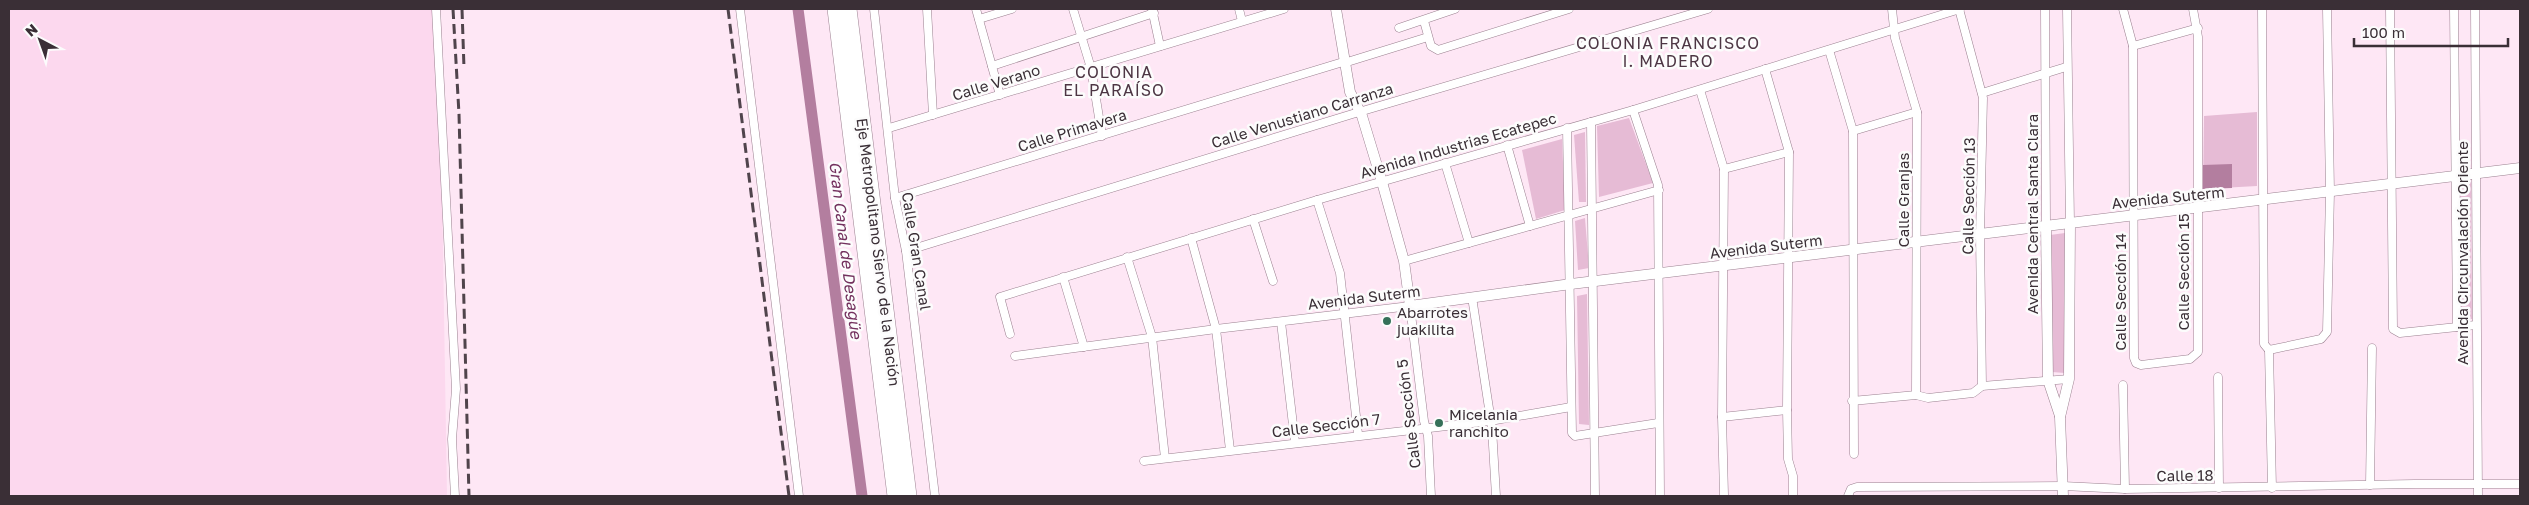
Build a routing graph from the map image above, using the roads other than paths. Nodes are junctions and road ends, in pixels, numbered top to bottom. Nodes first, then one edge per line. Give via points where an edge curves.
1 (436, 9) edge
2 (740, 9) edge
3 (835, 9) edge
4 (848, 9) edge
5 (874, 9) edge
6 (927, 9) edge
7 (976, 9) edge
8 (1012, 9) edge
9 (1073, 9) edge
10 (1238, 9) edge
11 (1284, 9) edge
12 (1336, 9) edge
13 (1455, 9) edge
14 (1569, 9) edge
15 (1708, 9) edge
16 (1892, 9) edge
17 (1959, 9) edge
18 (2045, 9) edge
19 (2066, 9) edge
20 (2123, 9) edge
21 (2192, 9) edge
22 (2262, 9) edge
23 (2327, 9) edge
24 (2390, 9) edge
25 (2454, 9) edge
26 (2475, 9) edge
27 (1153, 11) edge
28 (979, 19) junction
29 (1242, 21) junction
30 (1424, 21) junction
31 (1399, 28) dead end
32 (2198, 28) junction
33 (1894, 29) junction
34 (1428, 36) junction
35 (1082, 37) junction
36 (1160, 46) junction
37 (2133, 46) junction
38 (1829, 50) junction
39 (1343, 62) junction
40 (992, 66) junction
41 (2066, 67) junction
42 (1091, 68) junction
43 (1765, 69) junction
44 (2046, 73) junction
45 (1700, 90) junction
46 (1982, 93) junction
47 (1000, 95) junction
48 (1633, 110) junction
49 (1359, 112) junction
50 (1917, 112) junction
51 (933, 115) junction
52 (1591, 122) junction
53 (889, 128) junction
54 (1567, 128) junction
55 (1853, 131) junction
56 (1102, 136) junction
57 (1507, 145) junction
58 (1789, 152) junction
59 (1444, 163) junction
60 (2520, 168) edge
61 (1724, 169) junction
62 (2475, 174) junction
63 (2457, 176) junction
64 (1382, 182) junction
65 (2391, 185) junction
66 (1659, 190) junction
67 (2330, 192) junction
68 (895, 198) junction
69 (1317, 200) junction
70 (2263, 201) junction
71 (2197, 208) junction
72 (1591, 210) junction
73 (2134, 215) junction
74 (1570, 216) junction
75 (1253, 219) junction
76 (2070, 223) junction
77 (1530, 226) junction
78 (2046, 226) junction
79 (1980, 234) junction
80 (1191, 238) junction
81 (1469, 243) junction
82 (1918, 243) junction
83 (906, 251) junction
84 (1853, 251) junction
85 (1127, 257) junction
86 (1788, 258) junction
87 (1404, 261) junction
88 (1723, 266) junction
89 (1658, 274) junction
90 (1063, 276) junction
91 (1274, 281) dead end
92 (1594, 282) junction
93 (1571, 284) junction
94 (1472, 297) junction
95 (1410, 306) junction
96 (1346, 314) junction
97 (1281, 322) junction
98 (2476, 325) junction
99 (2457, 327) junction
100 (1216, 329) junction
101 (1010, 334) dead end
102 (1152, 337) junction
103 (1084, 347) junction
104 (2372, 348) dead end
105 (2269, 350) junction
106 (1015, 356) dead end
107 (2168, 361) joint
108 (2218, 378) dead end
109 (2069, 379) junction
110 (2048, 380) junction
111 (2124, 385) dead end
112 (1982, 386) junction
113 (1916, 395) junction
114 (1852, 402) junction
115 (1571, 407) junction
116 (1788, 410) junction
117 (1722, 417) junction
118 (2060, 417) junction
119 (1490, 421) junction
120 (1658, 423) junction
121 (1426, 428) junction
122 (1358, 434) junction
123 (1594, 434) junction
124 (1295, 442) junction
125 (1230, 450) junction
126 (1854, 454) dead end
127 (1165, 458) junction
128 (1144, 461) dead end
129 (2478, 484) junction
130 (2520, 484) edge
131 (2370, 485) junction
132 (2219, 488) junction
133 (2272, 488) junction
134 (2125, 489) junction
135 (2062, 491) edge
136 (1850, 493) edge
137 (1724, 495) dead end
138 (455, 496) edge
139 (799, 496) edge
140 (895, 496) edge
141 (909, 496) edge
142 (935, 496) edge
143 (1431, 496) edge
144 (1496, 496) edge
145 (1595, 496) edge
146 (1660, 496) edge
147 (1793, 496) edge
148 (2478, 496) edge

1 - 138 street via 456,389 452,439
2 - 139 street
3 - 140 highway, Eje Metropolitano Siervo de la Nación
4 - 141 highway, Eje Metropolitano Siervo de la Nación
5 - 53 street, Calle Gran Canal
6 - 51 street
7 - 28 street
8 - 28 street
9 - 35 street
10 - 29 street
11 - 29 street, Calle Verano
12 - 39 street, Calle Sección 5
13 - 30 street via 1432,15
14 - 34 street via 1438,50 1433,48
15 - 49 street, Calle Venustiano Carranza
16 - 33 street, Calle Granjas
17 - 33 street, Avenida Industrias Ecatepec
17 - 46 street, Calle Sección 13
18 - 44 street, Avenida Central Santa Clara
19 - 41 street, Avenida Central Santa Clara
20 - 37 street, Calle Sección 14
21 - 32 street, Calle Sección 15
22 - 70 street
23 - 67 street
24 - 65 street
25 - 63 street, Avenida Circunvalación Oriente
26 - 62 street, Avenida Circunvalación Oriente
27 - 35 street
27 - 36 street
28 - 40 street
29 - 36 street, Calle Verano
30 - 31 street
30 - 34 street
32 - 37 street
32 - 71 street, Calle Sección 15
33 - 38 street, Avenida Industrias Ecatepec
33 - 50 street, Calle Granjas
34 - 39 street, Calle Primavera
35 - 40 street
35 - 42 street
36 - 42 street, Calle Verano
37 - 73 street, Calle Sección 14
38 - 43 street, Avenida Industrias Ecatepec
38 - 55 street
39 - 49 street, Calle Sección 5
39 - 56 street, Calle Primavera
40 - 47 street
41 - 44 street
41 - 76 street, Avenida Central Santa Clara
42 - 47 street, Calle Verano
42 - 56 street
43 - 45 street, Avenida Industrias Ecatepec
43 - 58 street
44 - 46 street
44 - 78 street, Avenida Central Santa Clara
45 - 48 street, Avenida Industrias Ecatepec
45 - 61 street
46 - 79 street, Calle Sección 13
47 - 51 street, Calle Verano
48 - 52 street, Avenida Industrias Ecatepec
48 - 66 street
49 - 64 street, Calle Sección 5
49 - 83 street, Calle Venustiano Carranza
50 - 55 street
50 - 82 street, Calle Granjas
51 - 53 street, Calle Verano
52 - 54 street, Avenida Industrias Ecatepec
52 - 72 street
53 - 68 street, Calle Gran Canal
54 - 57 street, Avenida Industrias Ecatepec
54 - 74 street
55 - 84 street
56 - 68 street, Calle Primavera
57 - 59 street, Avenida Industrias Ecatepec
57 - 77 street
58 - 61 street
58 - 86 street
59 - 64 street, Avenida Industrias Ecatepec
59 - 81 street
60 - 62 street, Avenida Suterm
61 - 88 street
62 - 63 street, Avenida Suterm
62 - 98 street, Avenida Circunvalación Oriente
63 - 65 street, Avenida Suterm
63 - 99 street, Avenida Circunvalación Oriente
64 - 69 street, Avenida Industrias Ecatepec
64 - 87 street, Calle Sección 5
65 - 67 street, Avenida Suterm
65 - 99 street via 2394,331
66 - 72 street
66 - 89 street
67 - 70 street, Avenida Suterm
67 - 105 street via 2327,332 2324,337
68 - 83 street, Calle Gran Canal
69 - 75 street, Avenida Industrias Ecatepec
69 - 96 street via 1340,273
70 - 71 street, Avenida Suterm
70 - 105 street via 2264,344
71 - 73 street, Avenida Suterm
71 - 107 street, Calle Sección 15 via 2198,352 2190,359
72 - 74 street
72 - 92 street
73 - 76 street, Avenida Suterm
73 - 107 street, Calle Sección 14 via 2135,362 2141,365
74 - 77 street
74 - 93 street
75 - 80 street, Avenida Industrias Ecatepec
75 - 91 street
76 - 78 street, Avenida Suterm
76 - 109 street, Avenida Central Santa Clara
77 - 81 street
78 - 79 street, Avenida Suterm
78 - 110 street, Avenida Central Santa Clara
79 - 82 street, Avenida Suterm
79 - 112 street, Calle Sección 13
80 - 85 street, Avenida Industrias Ecatepec
80 - 100 street
81 - 87 street
82 - 84 street, Avenida Suterm
82 - 113 street, Calle Granjas
83 - 142 street, Calle Gran Canal
84 - 86 street, Avenida Suterm
84 - 114 street
85 - 90 street, Avenida Industrias Ecatepec
85 - 102 street
86 - 88 street, Avenida Suterm
86 - 116 street
87 - 95 street, Calle Sección 5
88 - 89 street, Avenida Suterm
88 - 117 street
89 - 92 street, Avenida Suterm
89 - 120 street
90 - 101 street, Avenida Industrias Ecatepec via 1000,297
90 - 103 street
92 - 93 street, Avenida Suterm
92 - 123 street
93 - 94 street, Avenida Suterm
93 - 115 street
94 - 95 street, Avenida Suterm
94 - 119 street
95 - 96 street, Avenida Suterm
95 - 121 street, Calle Sección 5
96 - 97 street, Avenida Suterm
96 - 122 street
97 - 100 street, Avenida Suterm
97 - 124 street
98 - 99 street
98 - 129 street, Avenida Circunvalación Oriente
100 - 102 street, Avenida Suterm
100 - 125 street
102 - 103 street, Avenida Suterm
102 - 127 street
103 - 106 street, Avenida Suterm
104 - 131 street
105 - 133 street
108 - 132 street
109 - 110 street
109 - 118 street, Avenida Central Santa Clara
110 - 112 street
110 - 118 street, Avenida Central Santa Clara
111 - 134 street
112 - 113 street via 1973,393 1928,398
113 - 114 street
114 - 126 street
115 - 119 street, Calle Sección 7
115 - 123 street via 1573,434
116 - 117 street
116 - 147 street via 1788,459 1793,476
117 - 137 street
118 - 135 street, Avenida Central Santa Clara
119 - 121 street, Calle Sección 7
119 - 144 street
120 - 123 street
120 - 146 street
121 - 122 street, Calle Sección 7
121 - 143 street, Calle Sección 5
122 - 124 street, Calle Sección 7
123 - 145 street
124 - 125 street, Calle Sección 7
125 - 127 street, Calle Sección 7
127 - 128 street, Calle Sección 7
129 - 130 street, Calle 18
129 - 131 street, Calle 18
129 - 148 street, Avenida Circunvalación Oriente
131 - 133 street, Calle 18
132 - 133 street, Calle 18
132 - 134 street, Calle 18
134 - 135 street, Calle 18
135 - 136 street, Calle 18 via 1857,486

